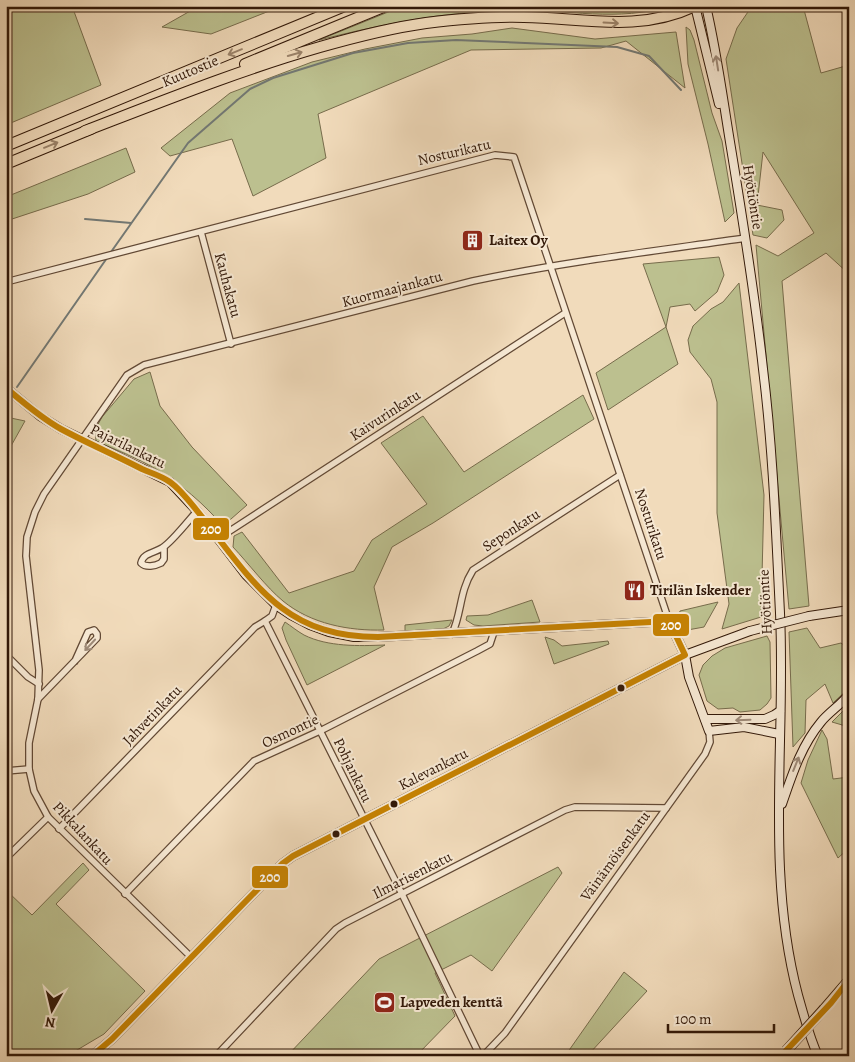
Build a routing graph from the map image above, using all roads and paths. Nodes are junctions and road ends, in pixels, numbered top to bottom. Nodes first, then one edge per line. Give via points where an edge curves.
1 (345, 6) edge
2 (386, 6) edge
3 (695, 6) edge
4 (706, 6) edge
5 (85, 131) junction
6 (6, 146) edge
7 (730, 146) junction
8 (6, 164) edge
9 (201, 232) junction
10 (746, 238) junction
11 (551, 267) junction
12 (6, 282) edge
13 (565, 313) junction
14 (230, 344) junction
15 (6, 388) edge
16 (83, 439) junction
17 (620, 475) junction
18 (197, 511) junction
19 (219, 538) junction
20 (164, 548) dead end
21 (276, 605) junction
22 (849, 610) edge
23 (265, 620) junction
24 (669, 621) junction
25 (494, 632) junction
26 (452, 634) junction
27 (6, 655) edge
28 (685, 656) junction
29 (76, 661) junction
30 (39, 684) junction
31 (849, 694) edge
32 (38, 699) junction
33 (780, 710) junction
34 (705, 719) junction
35 (320, 731) junction
36 (709, 731) junction
37 (780, 734) junction
38 (29, 769) junction
39 (6, 771) edge
40 (666, 808) junction
41 (780, 810) junction
42 (48, 817) junction
43 (365, 819) junction
44 (59, 829) junction
45 (6, 858) edge
46 (125, 894) junction
47 (402, 894) junction
48 (191, 957) junction
49 (849, 980) edge
50 (783, 1054) edge
51 (92, 1056) edge
52 (216, 1056) edge
53 (482, 1056) edge
54 (818, 1056) edge

1 -> 6 highway, Kuutostie
2 - 5 highway, Kuutostie
5 -> 3 highway via 233,74 382,31 478,18 637,23
3 - 7 main road, Hyötiöntie
7 -> 4 main road, Hyötiöntie
8 -> 5 highway, Kuutostie
7 - 10 main road, Hyötiöntie
9 - 11 street, Nosturikatu via 495,155 514,157
9 - 12 street, Nosturikatu
9 - 14 street, Kauhakatu
10 - 11 street, Kuormaajankatu
10 - 33 main road, Hyötiöntie via 764,371 773,479 781,638
11 - 13 street, Nosturikatu
11 - 14 street, Kuormaajankatu via 473,281
13 - 17 street, Nosturikatu
13 - 19 street, Kaivurinkatu
14 - 16 street, Kuormaajankatu via 136,369 127,375
15 - 16 main road, Pajarilankatu via 40,416
16 - 18 main road, Pajarilankatu via 170,482
16 - 30 street, Pikkalankatu via 44,494 27,537 26,556
17 - 24 street, Nosturikatu
17 - 26 street, Seponkatu via 473,570 463,589
18 - 19 main road, Pajarilankatu
18 - 20 street
19 - 21 main road, Pajarilankatu via 246,575
21 - 23 street via 272,616
21 - 26 main road, Pajarilankatu via 310,625 354,637
22 - 28 main road, Kalevankatu, bridge via 750,631
23 - 35 street, Pohjankatu
23 - 44 street, Jahvetinkatu
24 - 25 main road, Pajarilankatu
24 - 28 main road, Nosturikatu
25 - 26 main road, Pajarilankatu
25 - 35 street, Osmontie via 490,644
27 - 30 street
28 - 34 main road, Väinämöisenkatu via 689,677
28 - 43 main road, Kalevankatu
29 -> 29 street via 88,632 94,630 97,638
29 - 32 street
30 - 32 street, Pikkalankatu
41 -> 31 main road via 804,745
32 - 38 street, Pikkalankatu
33 -> 34 main road via 765,719
33 - 37 main road, Hyötiöntie
34 - 36 main road, Väinämöisenkatu
35 - 43 street, Pohjankatu
35 - 46 street, Osmontie via 254,761
36 - 37 main road via 744,727
36 - 40 street, Väinämöisenkatu via 710,742 705,754
37 - 41 main road, Hyötiöntie
38 - 39 street
38 - 42 street, Pikkalankatu via 34,791
40 - 47 street, Ilmarisenkatu via 575,807 565,810
40 - 53 street, Väinämöisenkatu via 505,1033
41 - 54 main road, Hyötiöntie via 781,887 786,936 792,973
42 - 44 street, Pikkalankatu
42 - 45 street
43 - 47 street, Pohjankatu
43 - 48 main road, Kalevankatu via 282,864
44 - 46 street, Pikkalankatu
46 - 48 street, Pikkalankatu
47 - 52 street, Ilmarisenkatu via 336,929
47 - 53 street, Pohjankatu
48 - 51 main road, Kalevankatu
49 - 50 main road, bridge

